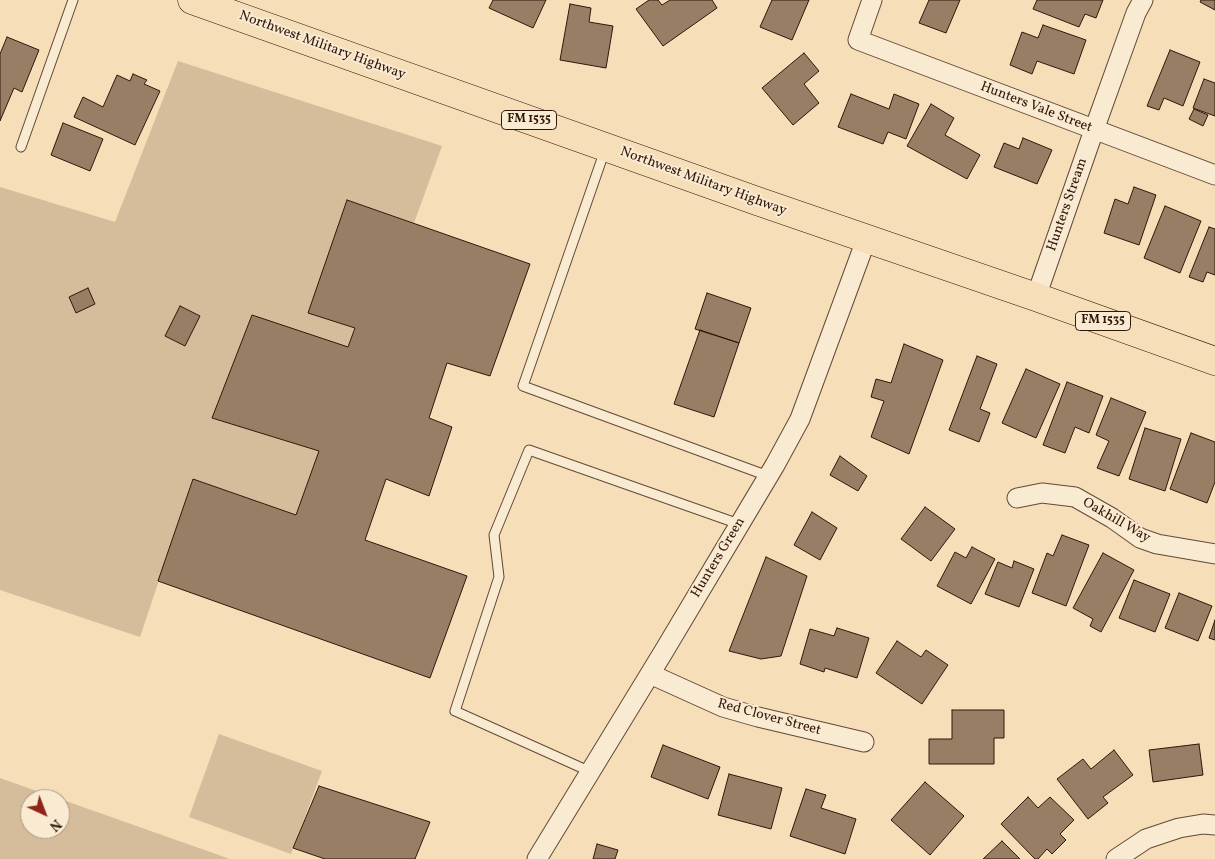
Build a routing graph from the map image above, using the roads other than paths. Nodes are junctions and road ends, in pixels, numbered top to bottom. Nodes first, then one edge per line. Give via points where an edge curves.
1 (73, 0) edge
2 (192, 0) edge
3 (872, 0) edge
4 (1143, 0) edge
5 (1094, 130) junction
6 (21, 147) dead end
7 (606, 147) junction
8 (1215, 175) edge
9 (866, 240) junction
10 (1036, 297) junction
11 (1215, 361) edge
12 (768, 476) junction
13 (1017, 498) dead end
14 (739, 524) junction
15 (1215, 554) edge
16 (650, 674) junction
17 (864, 742) dead end
18 (591, 772) junction
19 (1215, 825) edge
20 (537, 859) edge
21 (1116, 859) edge

1 - 6 lane
2 - 7 main road, Northwest Military Highway / FM 1535
3 - 5 street, Hunters Vale Street via 858,40
4 - 5 street, Hunters Stream
5 - 8 street, Hunters Vale Street
5 - 10 street, Hunters Stream
7 - 9 main road, Northwest Military Highway / FM 1535
7 - 12 lane via 523,386
9 - 10 main road, Northwest Military Highway / FM 1535
9 - 12 street, Hunters Green via 800,419
10 - 11 main road, Northwest Military Highway / FM 1535
12 - 14 street, Hunters Green
13 - 15 street, Oakhill Way via 1042,493 1074,497 1140,538
14 - 16 street, Hunters Green
14 - 18 lane via 529,450 494,534 499,577 455,711
16 - 17 street, Red Clover Street via 723,707
16 - 18 street, Hunters Green
18 - 20 street, Hunters Green
19 - 21 street via 1179,828 1146,839

